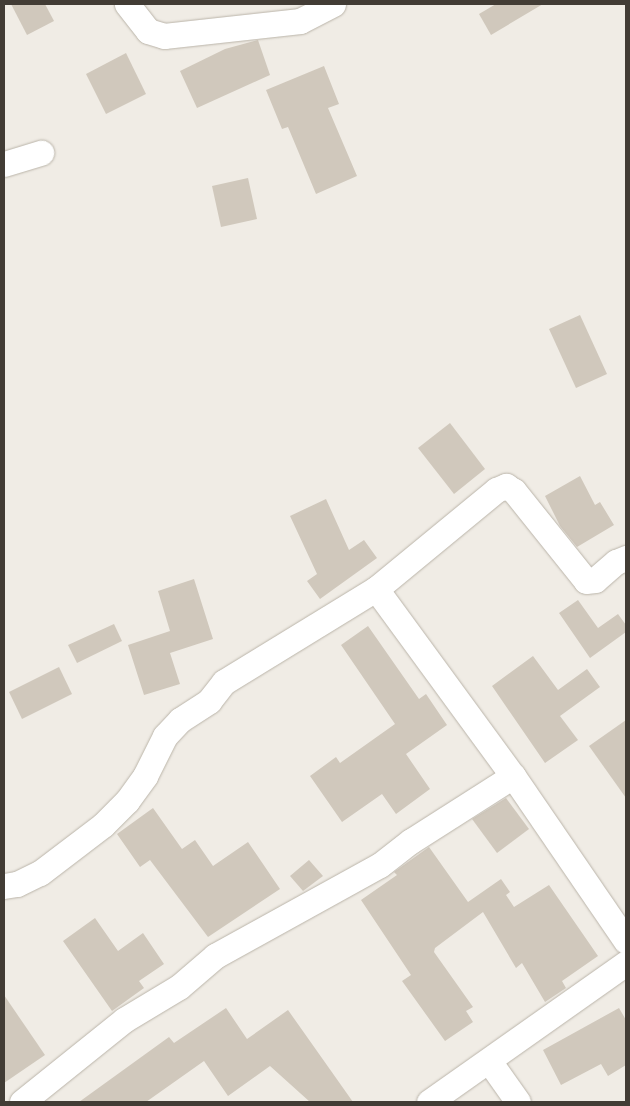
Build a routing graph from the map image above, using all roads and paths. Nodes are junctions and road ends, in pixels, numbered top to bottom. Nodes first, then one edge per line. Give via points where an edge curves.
1 (127, 4) edge
2 (333, 4) edge
3 (41, 153) dead end
4 (4, 164) edge
5 (626, 558) edge
6 (376, 589) junction
7 (513, 776) junction
8 (4, 886) edge
9 (626, 941) edge
10 (626, 963) edge
11 (488, 1061) junction
12 (22, 1102) edge
13 (429, 1102) edge
14 (518, 1102) edge

1 - 2 street via 148,31 164,36 300,20
3 - 4 street
5 - 6 street via 616,562 595,580 586,582 514,491 506,486 496,490
6 - 7 street
6 - 8 street via 224,682 209,701 180,720 165,736 146,776 103,825 40,873 17,884
7 - 9 street
7 - 12 street via 411,841 380,865 215,956 180,987 124,1020
10 - 11 street
11 - 13 street
11 - 14 street

